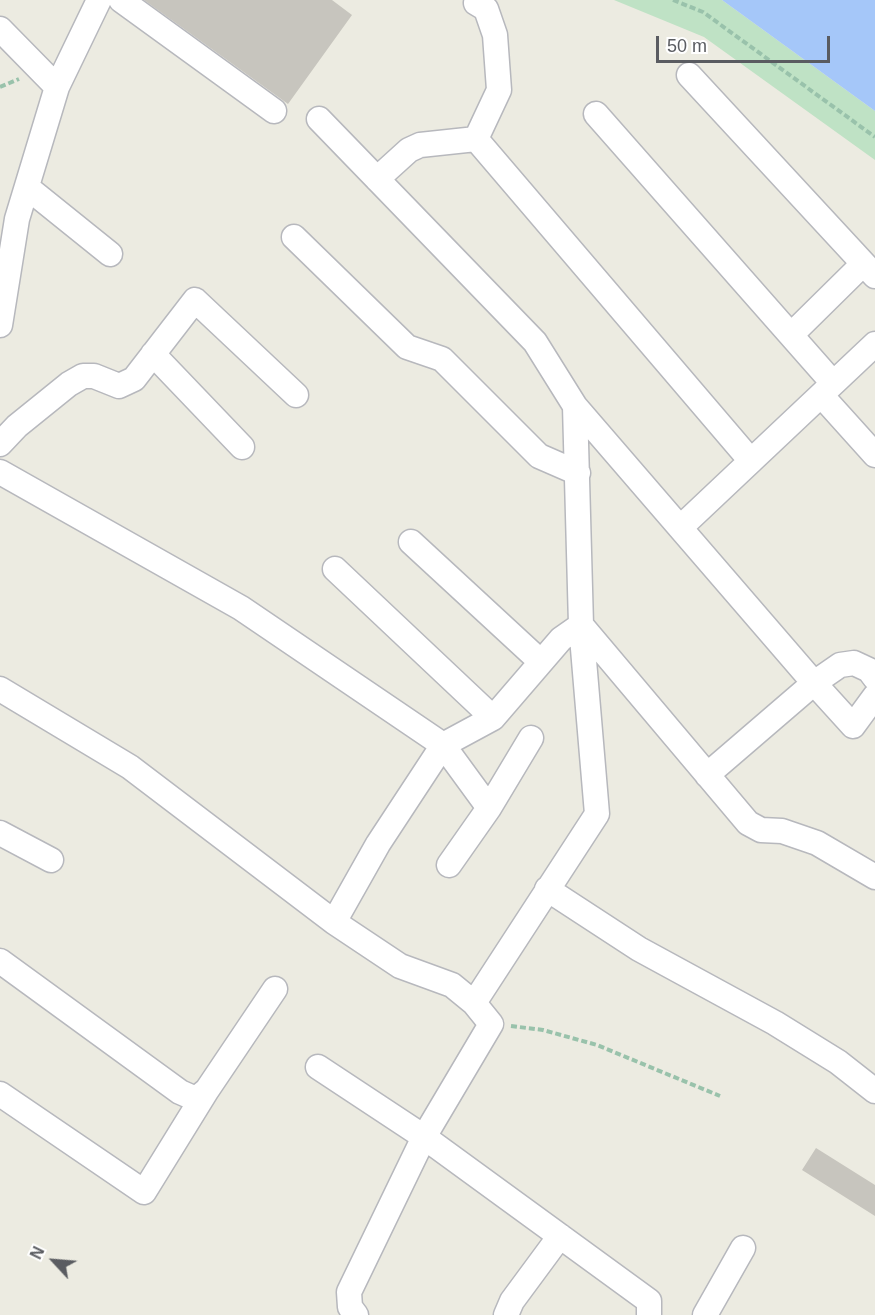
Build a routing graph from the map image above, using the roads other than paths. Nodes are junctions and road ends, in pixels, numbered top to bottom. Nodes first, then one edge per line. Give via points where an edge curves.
1 (99, 0) edge
2 (121, 0) edge
3 (476, 3) dead end
4 (0, 29) edge
5 (689, 75) dead end
6 (57, 87) junction
7 (274, 111) dead end
8 (596, 114) dead end
9 (319, 119) dead end
10 (476, 139) junction
11 (377, 179) junction
12 (28, 188) junction
13 (294, 237) dead end
14 (110, 254) dead end
15 (869, 270) edge
16 (0, 325) edge
17 (791, 335) junction
18 (875, 344) edge
19 (153, 354) junction
20 (827, 389) junction
21 (296, 395) dead end
22 (575, 406) junction
23 (0, 444) edge
24 (242, 447) dead end
25 (875, 455) edge
26 (751, 461) junction
27 (0, 472) edge
28 (578, 473) junction
29 (681, 527) junction
30 (411, 542) dead end
31 (334, 569) dead end
32 (581, 625) junction
33 (541, 662) junction
34 (875, 678) edge
35 (814, 683) junction
36 (0, 689) edge
37 (875, 696) edge
38 (493, 718) junction
39 (531, 738) dead end
40 (443, 745) junction
41 (707, 775) junction
42 (489, 808) junction
43 (0, 833) edge
44 (51, 860) dead end
45 (449, 865) dead end
46 (875, 877) edge
47 (547, 889) junction
48 (334, 922) junction
49 (0, 961) edge
50 (275, 989) dead end
51 (474, 1003) junction
52 (318, 1066) dead end
53 (207, 1090) junction
54 (875, 1091) edge
55 (0, 1094) edge
56 (424, 1137) junction
57 (560, 1236) junction
58 (743, 1248) dead end
59 (649, 1308) edge
60 (356, 1315) edge
61 (506, 1315) edge
62 (668, 1315) edge
63 (705, 1315) edge

1 - 6 street
2 - 7 street
3 - 10 street via 486,9 495,35 498,90
4 - 6 street
5 - 15 street
6 - 12 street
8 - 17 street
9 - 11 street
10 - 11 street via 420,145 408,150
10 - 26 street
11 - 22 street via 535,342
12 - 14 street
12 - 16 street via 17,219
13 - 28 street via 407,347 442,359 539,456
15 - 17 street
17 - 20 street
18 - 20 street
19 - 21 street via 195,300
19 - 23 street via 134,379 119,386 94,376 83,376 69,384
19 - 24 street
20 - 25 street
20 - 26 street
22 - 28 street
22 - 29 street
26 - 29 street
27 - 40 street via 241,608
28 - 32 street
29 - 35 street
30 - 33 street
31 - 38 street
32 - 33 street via 561,639
32 - 41 street
32 - 47 street via 597,814
33 - 38 street
34 - 35 street via 869,670 854,663 840,665
35 - 37 street via 853,726
35 - 41 street
36 - 48 street via 130,766
38 - 40 street
39 - 42 street
40 - 42 street
40 - 48 street via 378,844
41 - 46 street via 748,823 761,830 782,831 817,843
42 - 45 street
43 - 44 street
47 - 51 street
47 - 54 street via 639,949 775,1023 838,1062
48 - 51 street via 400,966 452,985
49 - 53 street via 180,1092 196,1099
50 - 53 street
51 - 56 street via 491,1024
52 - 56 street
53 - 55 street via 144,1192
56 - 57 street
56 - 60 street via 349,1292 350,1307
57 - 59 street
57 - 61 street
58 - 63 street
59 - 62 street

